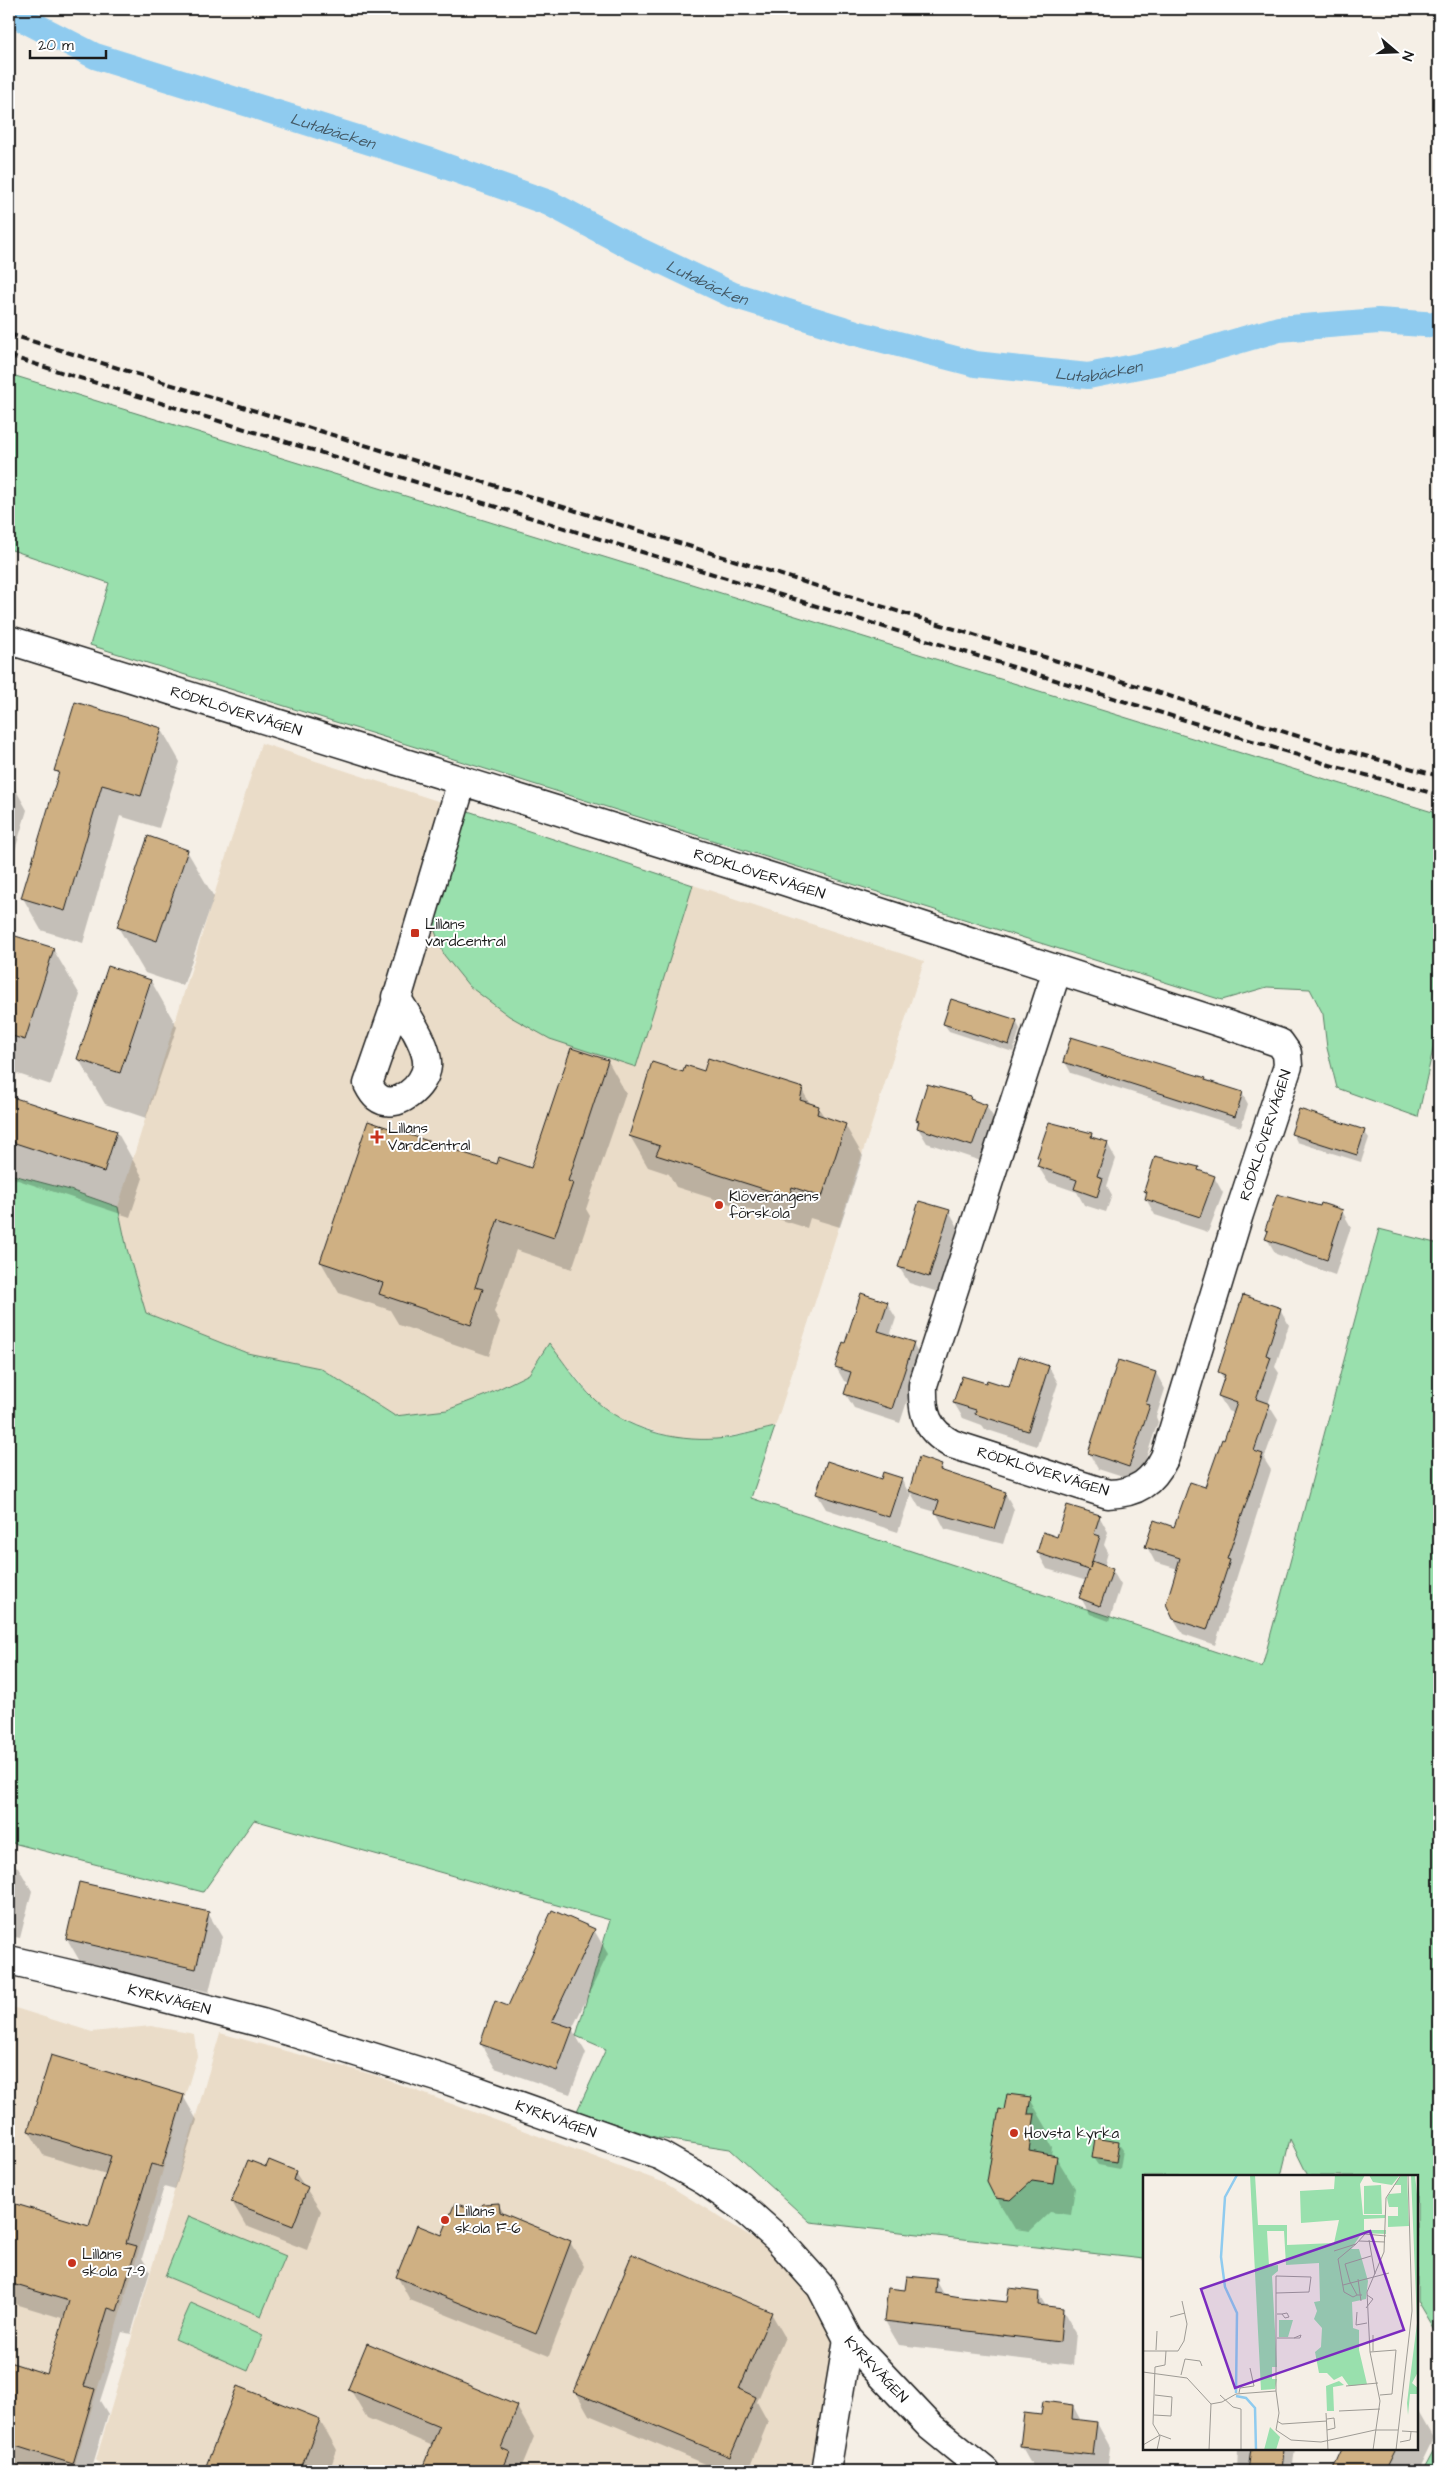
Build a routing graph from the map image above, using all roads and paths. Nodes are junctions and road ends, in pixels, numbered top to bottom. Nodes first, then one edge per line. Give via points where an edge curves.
1 (9, 640) edge
2 (462, 781) junction
3 (1057, 970) junction
4 (396, 997) dead end
5 (9, 1960) edge
6 (848, 2339) junction
7 (826, 2471) edge
8 (985, 2471) edge

1 - 2 street, RÖDKLÖVERVÄGEN
2 - 3 street, RÖDKLÖVERVÄGEN
2 - 4 street
3 - 3 street, RÖDKLÖVERVÄGEN via 1280,1043 1288,1053 1288,1066 1165,1458 1157,1474 1146,1484 1120,1494 1108,1494 952,1444 939,1437 930,1426 922,1406 923,1385
5 - 6 street, KYRKVÄGEN via 280,2029 447,2080 661,2156 742,2207 777,2238 821,2287
6 - 7 street
6 - 8 street, KYRKVÄGEN via 931,2428

